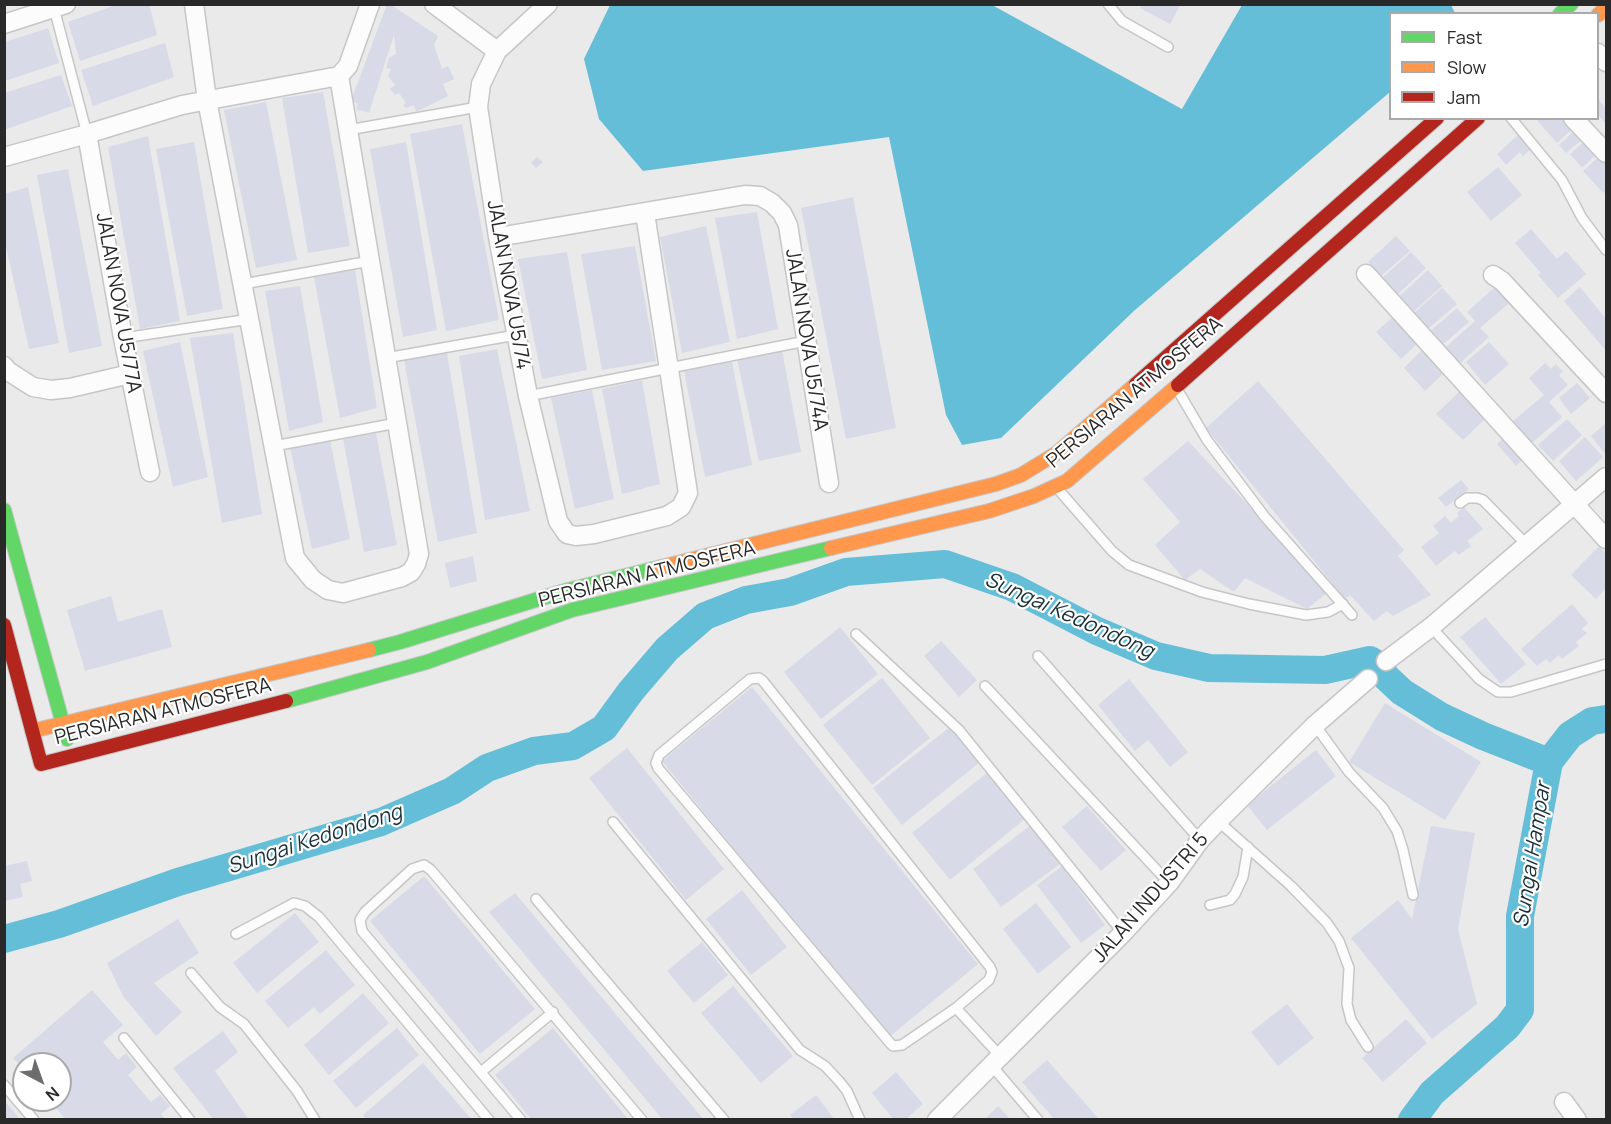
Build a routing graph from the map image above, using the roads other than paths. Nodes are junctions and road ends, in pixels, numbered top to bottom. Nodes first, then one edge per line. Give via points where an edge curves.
1 (194, 4) edge
2 (370, 4) edge
3 (434, 4) edge
4 (548, 4) edge
5 (1108, 4) edge
6 (60, 6) edge
7 (4, 24) edge
8 (1168, 47) dead end
9 (497, 51) junction
10 (339, 76) junction
11 (207, 100) junction
12 (478, 107) junction
13 (1435, 120) edge
14 (1476, 120) edge
15 (1512, 120) edge
16 (1575, 120) edge
17 (348, 130) junction
18 (87, 134) junction
19 (1606, 153) edge
20 (4, 157) edge
21 (645, 213) junction
22 (498, 237) junction
23 (1606, 250) edge
24 (370, 261) junction
25 (1366, 274) dead end
26 (1493, 275) dead end
27 (243, 284) junction
28 (250, 319) junction
29 (516, 334) junction
30 (123, 338) junction
31 (806, 341) junction
32 (386, 358) junction
33 (4, 366) edge
34 (668, 369) junction
35 (130, 374) junction
36 (1176, 387) junction
37 (1606, 393) edge
38 (528, 396) junction
39 (397, 423) junction
40 (274, 446) junction
41 (150, 472) dead end
42 (1606, 477) edge
43 (829, 483) dead end
44 (1055, 487) junction
45 (1460, 503) dead end
46 (1576, 503) junction
47 (4, 510) edge
48 (1606, 539) edge
49 (1527, 545) junction
50 (1343, 604) junction
51 (1352, 615) dead end
52 (4, 625) edge
53 (1431, 627) junction
54 (856, 634) dead end
55 (1038, 657) dead end
56 (1386, 661) dead end
57 (1606, 663) edge
58 (1368, 679) dead end
59 (986, 686) dead end
60 (62, 724) junction
61 (1315, 725) junction
62 (32, 731) junction
63 (71, 756) junction
64 (1218, 821) junction
65 (613, 822) dead end
66 (1200, 840) junction
67 (1248, 848) junction
68 (1169, 883) junction
69 (1413, 895) dead end
70 (536, 899) dead end
71 (1210, 905) dead end
72 (1124, 933) junction
73 (236, 934) dead end
74 (191, 973) dead end
75 (956, 1008) junction
76 (553, 1012) junction
77 (124, 1038) dead end
78 (1368, 1047) dead end
79 (997, 1062) junction
80 (481, 1072) junction
81 (4, 1085) edge
82 (1564, 1102) dead end
83 (34, 1119) edge
84 (190, 1119) edge
85 (315, 1119) edge
86 (489, 1119) edge
87 (521, 1119) edge
88 (642, 1119) edge
89 (724, 1119) edge
90 (860, 1119) edge
91 (937, 1119) edge
92 (1038, 1119) edge
93 (1577, 1119) edge

1 - 11 street
2 - 10 street via 348,66
3 - 9 street
4 - 9 street
5 - 8 lane via 1122,21
6 - 7 street
6 - 18 lane
9 - 12 street, JALAN NOVA U5/74 via 481,84
10 - 11 street
10 - 17 street
11 - 18 street
11 - 27 street
12 - 17 lane
12 - 22 street, JALAN NOVA U5/74
13 - 60 street, PERSIARAN ATMOSFERA via 1057,453 1021,475 568,590 400,642
14 - 36 street, PERSIARAN ATMOSFERA
15 - 23 lane via 1562,180 1582,218
16 - 19 street
17 - 24 street
18 - 20 street
18 - 30 street, JALAN NOVA U5/77A
21 - 22 street
21 - 31 street, JALAN NOVA U5/74A via 745,195 772,202 788,225
21 - 34 street
22 - 29 street, JALAN NOVA U5/74
24 - 27 lane
24 - 32 street
25 - 46 street
26 - 37 street
27 - 28 street
28 - 30 lane
28 - 40 street
29 - 32 lane
29 - 38 street, JALAN NOVA U5/74
30 - 35 street, JALAN NOVA U5/77A
31 - 34 lane
31 - 43 street, JALAN NOVA U5/74A
32 - 39 street
33 - 35 street via 33,387 51,390
34 - 38 lane
34 - 38 street, JALAN NOVA U5/74 via 688,493 686,501 667,516 594,534 567,534 558,521
35 - 41 street, JALAN NOVA U5/77A
36 - 44 street, PERSIARAN ATMOSFERA via 1067,481
36 - 50 lane via 1207,440 1265,517
39 - 40 lane
39 - 40 street via 419,554 416,564 402,577 343,593 328,590 313,580 295,558
42 - 46 street
44 - 50 lane via 1112,552 1129,565 1202,592 1306,615 1328,612
44 - 63 street, PERSIARAN ATMOSFERA via 989,511 572,610 427,662
45 - 49 lane via 1467,498 1484,500
46 - 48 street
46 - 49 street
47 - 60 street
49 - 53 street
50 - 51 lane
52 - 62 street
53 - 56 street
53 - 57 lane via 1479,679 1498,692 1511,692
54 - 72 lane via 959,730
55 - 66 lane
58 - 61 street, JALAN INDUSTRI 5
59 - 68 lane
60 - 62 street, PERSIARAN ATMOSFERA
60 - 63 street
61 - 64 street, JALAN INDUSTRI 5
61 - 69 lane via 1397,831
62 - 63 street, PERSIARAN ATMOSFERA via 41,764
64 - 66 street, JALAN INDUSTRI 5
64 - 67 lane
65 - 90 lane via 800,1050 825,1066 839,1081
66 - 68 street, JALAN INDUSTRI 5
67 - 71 lane via 1243,877 1235,894 1230,900
67 - 78 lane via 1291,886 1339,940 1349,968 1347,1005 1351,1020
68 - 72 street, JALAN INDUSTRI 5
70 - 89 lane
72 - 79 street, JALAN INDUSTRI 5
73 - 86 lane via 294,903 305,906 319,917
74 - 85 lane via 220,1007 244,1024
75 - 75 lane via 902,1045 890,1043 658,768 659,755 750,679 763,681 990,967 989,980
75 - 79 lane
76 - 80 lane
76 - 80 lane via 431,870 424,865 412,869 365,912 360,927
76 - 88 lane
77 - 84 lane
79 - 91 street, JALAN INDUSTRI 5
79 - 92 lane
80 - 87 lane
81 - 83 lane
82 - 93 street

